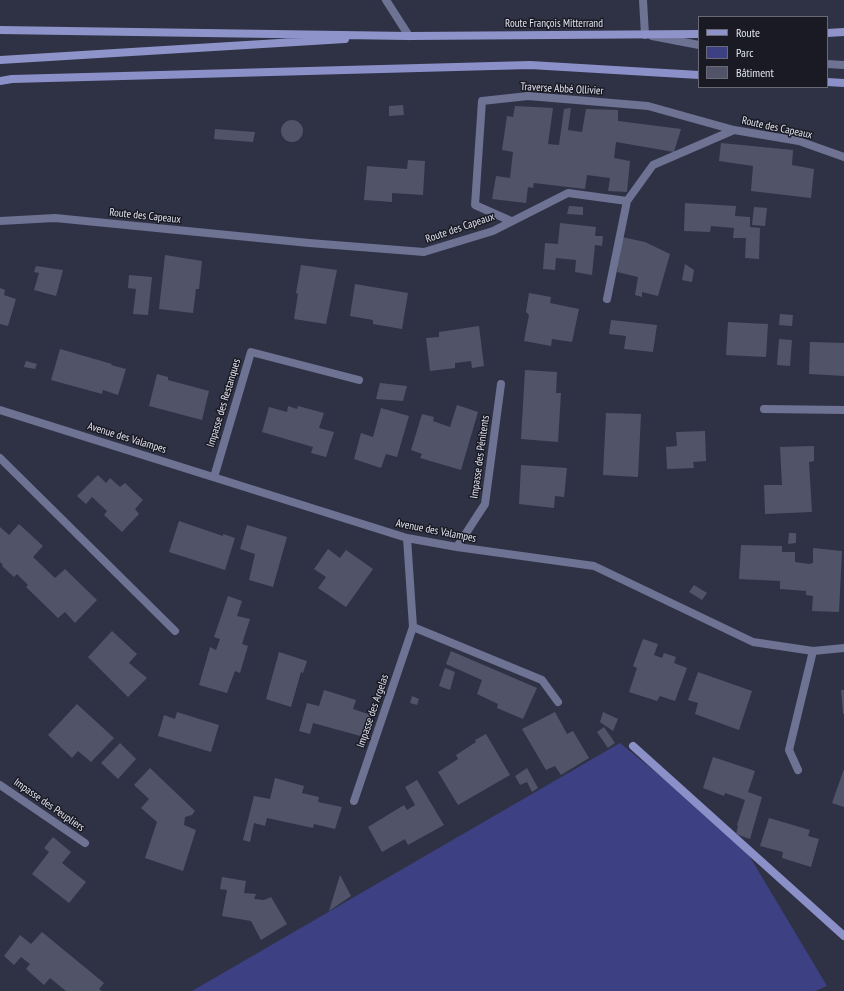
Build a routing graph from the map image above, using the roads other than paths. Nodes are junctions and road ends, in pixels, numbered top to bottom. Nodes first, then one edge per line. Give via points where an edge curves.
1 (386, 0) edge
2 (643, 0) edge
3 (0, 30) edge
4 (844, 32) edge
5 (828, 33) edge
6 (698, 34) edge
7 (646, 35) junction
8 (409, 36) junction
9 (698, 45) edge
10 (0, 60) edge
11 (828, 64) edge
12 (844, 64) edge
13 (734, 130) junction
14 (844, 157) edge
15 (627, 201) junction
16 (0, 221) edge
17 (511, 221) junction
18 (607, 299) dead end
19 (359, 380) dead end
20 (501, 384) dead end
21 (764, 409) dead end
22 (0, 410) edge
23 (844, 410) edge
24 (0, 458) edge
25 (214, 477) junction
26 (407, 538) junction
27 (457, 547) junction
28 (413, 628) junction
29 (175, 630) dead end
30 (844, 648) edge
31 (813, 651) junction
32 (558, 702) dead end
33 (798, 770) dead end
34 (0, 785) edge
35 (354, 801) dead end
36 (85, 844) dead end

1 - 8 street
2 - 7 street
3 - 8 main road
4 - 5 main road
6 - 7 main road, Route François Mitterrand
7 - 8 main road, Route François Mitterrand
7 - 9 street
8 - 10 main road
11 - 12 street
13 - 14 street, Route des Capeaux via 799,141
13 - 15 street, Route des Capeaux via 653,166
13 - 17 street, Traverse Abbé Ollivier via 648,106 528,96 482,101 475,204
15 - 17 street, Route des Capeaux via 568,193
15 - 18 street
16 - 17 street, Route des Capeaux via 55,218 424,252 493,231
19 - 25 street, Impasse des Restanques via 251,352
20 - 27 street, Impasse des Pénitents via 485,504
21 - 23 street
22 - 25 street, Avenue des Valampes
24 - 29 street
25 - 26 street, Avenue des Valampes
26 - 27 street, Avenue des Valampes
26 - 28 street, Impasse des Argelas
27 - 31 street, Avenue des Valampes via 594,566 753,642
28 - 32 street via 542,680
28 - 35 street, Impasse des Argelas
30 - 31 street, Avenue des Valampes
31 - 33 street via 789,750
34 - 36 street, Impasse des Peupliers

